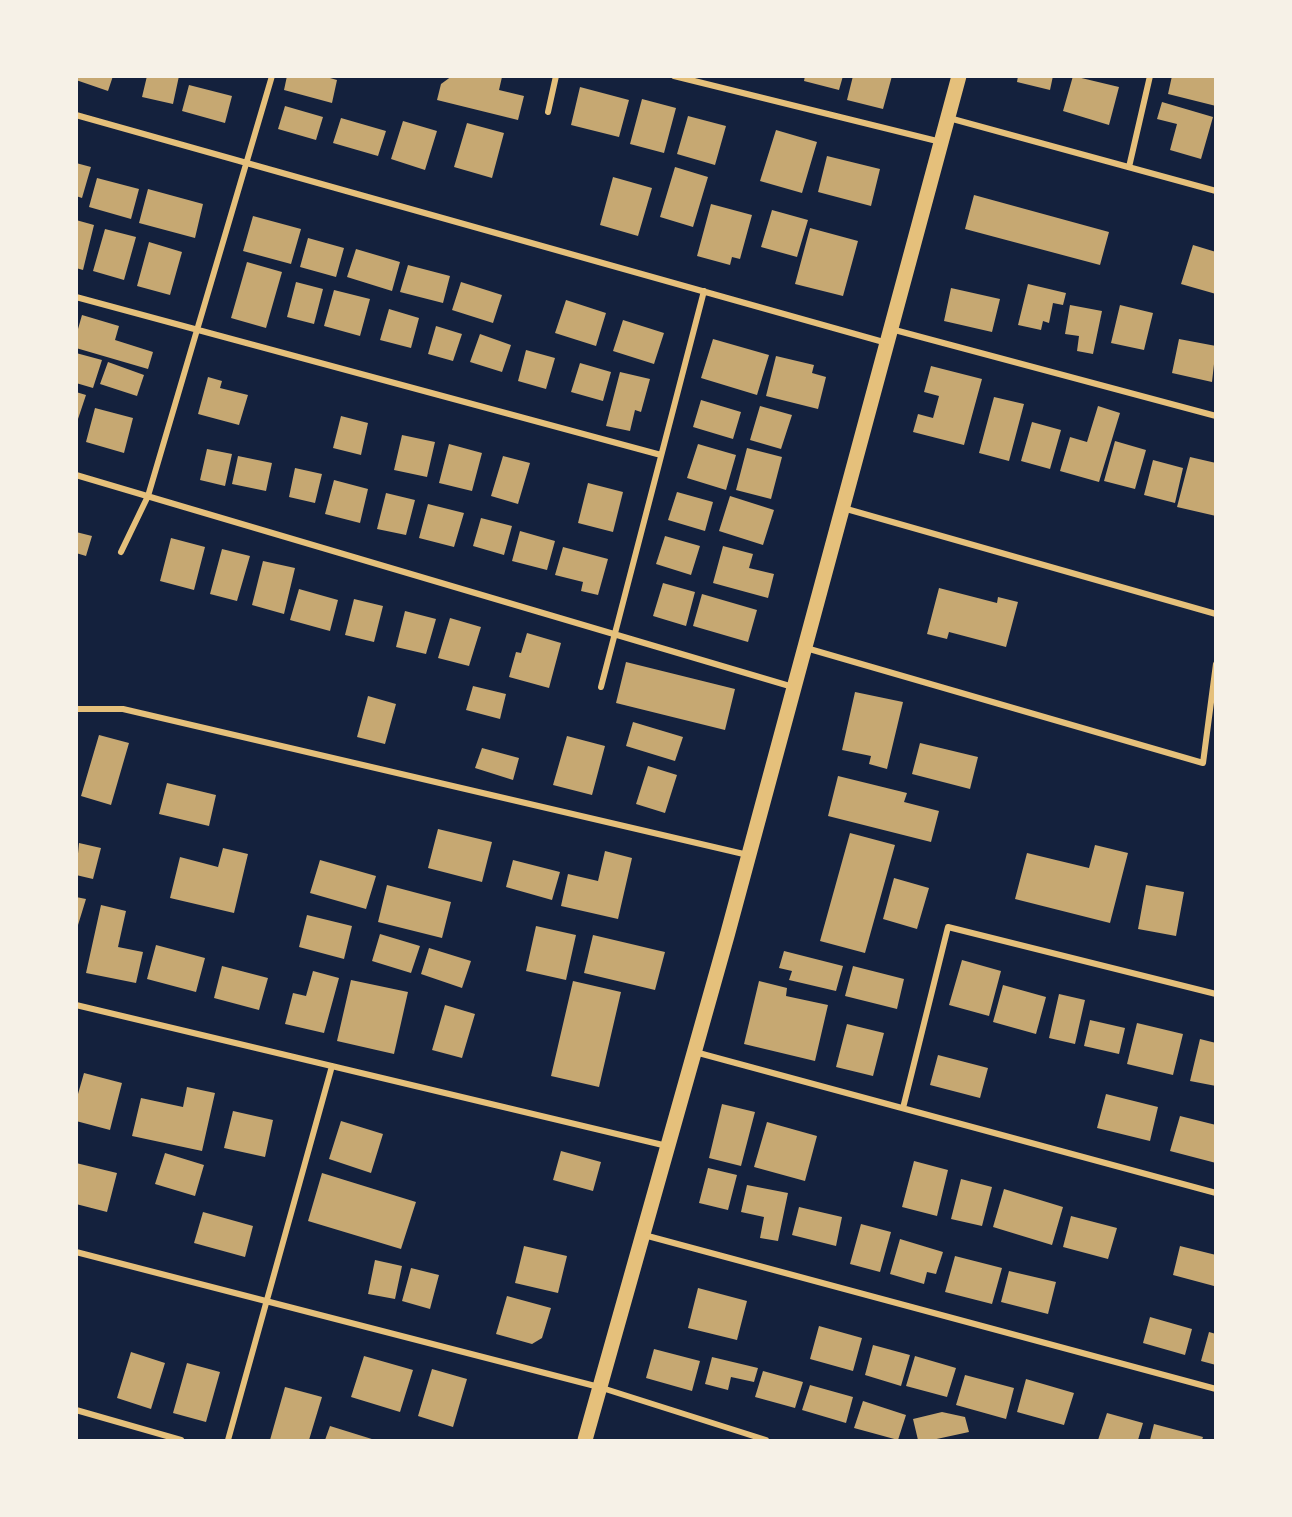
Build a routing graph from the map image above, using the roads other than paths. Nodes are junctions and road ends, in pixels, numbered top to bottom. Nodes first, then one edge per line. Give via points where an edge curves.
1 (272, 76) edge
2 (556, 76) edge
3 (674, 76) edge
4 (960, 76) edge
5 (1150, 76) edge
6 (548, 112) dead end
7 (76, 115) edge
8 (948, 118) junction
9 (941, 142) junction
10 (248, 163) junction
11 (1129, 167) junction
12 (1215, 191) edge
13 (704, 291) junction
14 (76, 297) edge
15 (197, 332) junction
16 (889, 336) junction
17 (1215, 416) edge
18 (661, 455) junction
19 (76, 475) edge
20 (148, 496) junction
21 (842, 508) junction
22 (121, 552) dead end
23 (1215, 614) edge
24 (615, 634) junction
25 (804, 648) junction
26 (1215, 664) edge
27 (601, 687) dead end
28 (793, 687) junction
29 (76, 709) edge
30 (748, 855) junction
31 (1215, 994) edge
32 (76, 1005) edge
33 (695, 1052) junction
34 (332, 1066) junction
35 (903, 1108) junction
36 (668, 1146) junction
37 (1215, 1193) edge
38 (643, 1235) junction
39 (76, 1252) edge
40 (268, 1302) junction
41 (599, 1387) junction
42 (1215, 1389) edge
43 (76, 1410) edge
44 (181, 1440) edge
45 (228, 1440) edge
46 (585, 1440) edge
47 (766, 1440) edge

1 - 10 street
2 - 6 street
3 - 9 street
4 - 8 main road
5 - 11 street
7 - 10 street
8 - 9 main road
8 - 11 street
9 - 16 main road
10 - 13 street
10 - 15 street
11 - 12 street
13 - 16 street
13 - 18 street
14 - 15 street
15 - 18 street
15 - 20 street
16 - 17 street
16 - 21 main road
18 - 24 street
19 - 20 street
20 - 22 street
20 - 24 street
21 - 23 street
21 - 25 main road
24 - 27 street
24 - 28 street
25 - 26 street via 1203,763
25 - 28 main road
28 - 30 main road
29 - 30 street via 123,709
30 - 33 main road
31 - 35 street via 948,927
32 - 34 street
33 - 35 street
33 - 36 main road
34 - 36 street
34 - 40 street
35 - 37 street
36 - 38 main road
38 - 41 main road
38 - 42 street
39 - 40 street
40 - 41 street
40 - 45 street
41 - 46 main road
41 - 47 street
43 - 44 street

